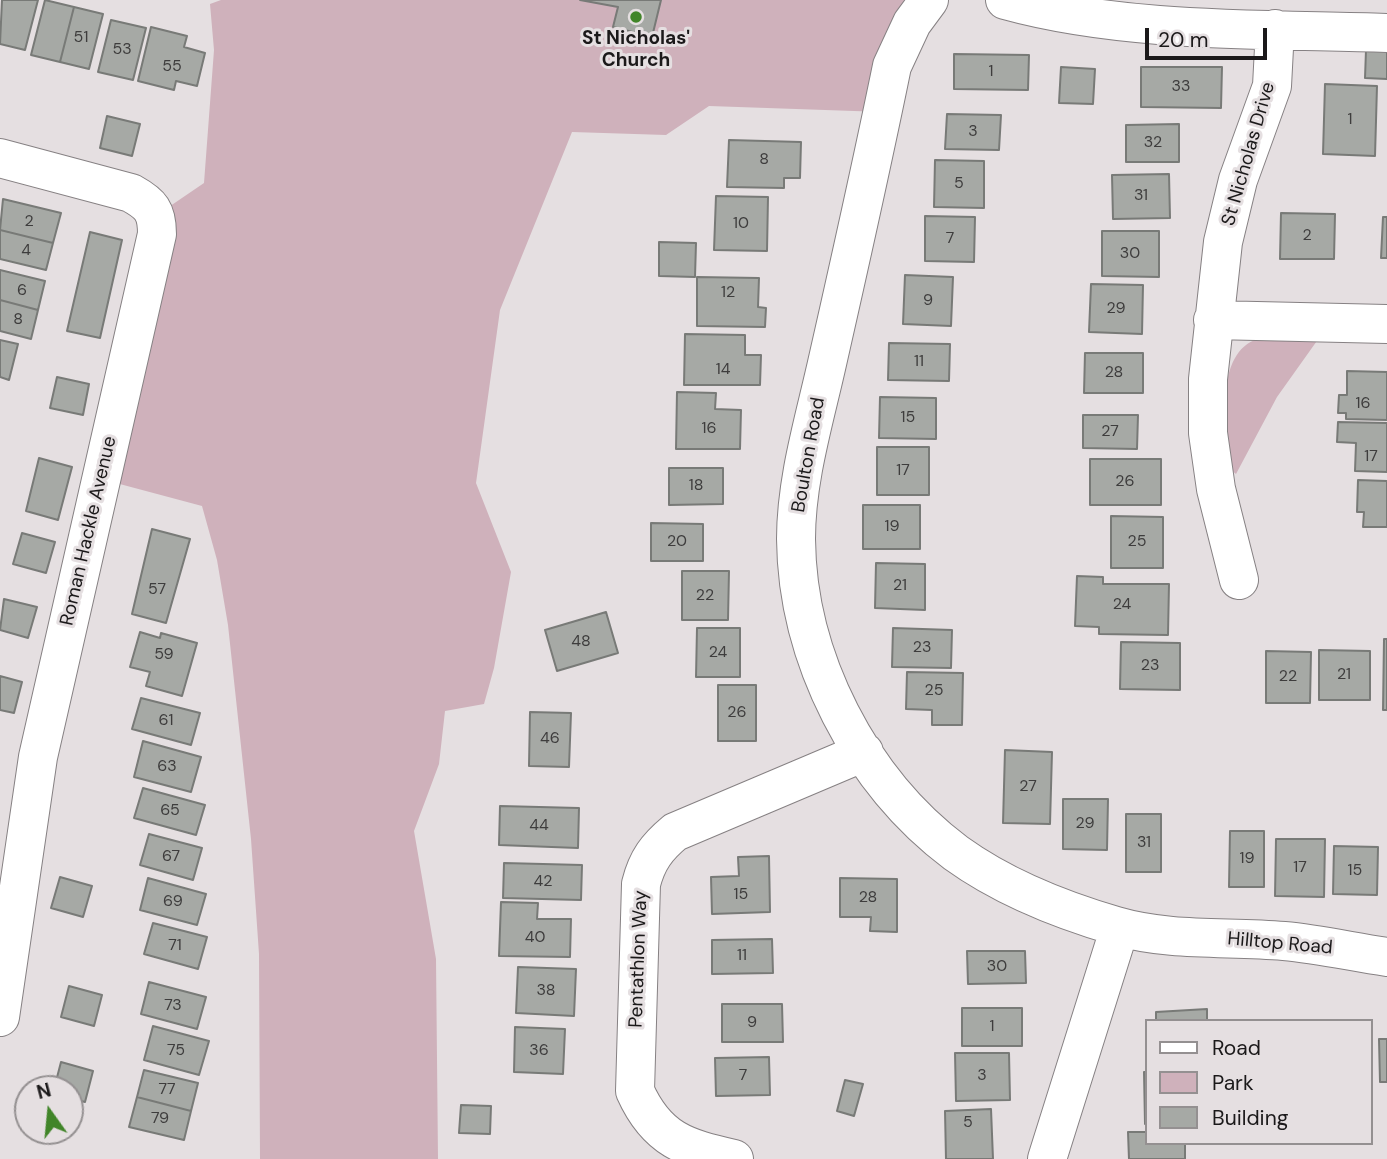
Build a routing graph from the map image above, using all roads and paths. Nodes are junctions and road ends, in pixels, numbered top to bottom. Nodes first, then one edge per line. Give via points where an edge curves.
1 (929, 0) edge
2 (1005, 0) edge
3 (1275, 29) junction
4 (1387, 33) edge
5 (0, 158) edge
6 (1213, 320) junction
7 (1387, 324) edge
8 (1239, 580) dead end
9 (864, 752) junction
10 (1120, 927) junction
11 (1173, 937) joint
12 (1387, 957) edge
13 (0, 1017) edge
14 (734, 1159) edge
15 (1047, 1159) edge

1 - 9 street, Boulton Road via 912,23 892,66 799,492 798,569 805,624 820,669
2 - 3 street via 1050,12 1118,21
3 - 4 street
3 - 6 street, St Nicholas Drive via 1272,86 1238,180 1223,243
5 - 13 street, Roman Hackle Avenue via 131,193 157,215 157,234 38,757
6 - 7 street
6 - 8 street, St Nicholas Drive via 1208,433 1216,489
9 - 10 street, Boulton Road via 922,822 957,853 1036,897
9 - 14 street, Pentathlon Way via 676,832 660,845 645,869 635,1091 644,1111 672,1140
10 - 11 street, Boulton Road
10 - 15 street
11 - 12 street, Hilltop Road via 1284,941

